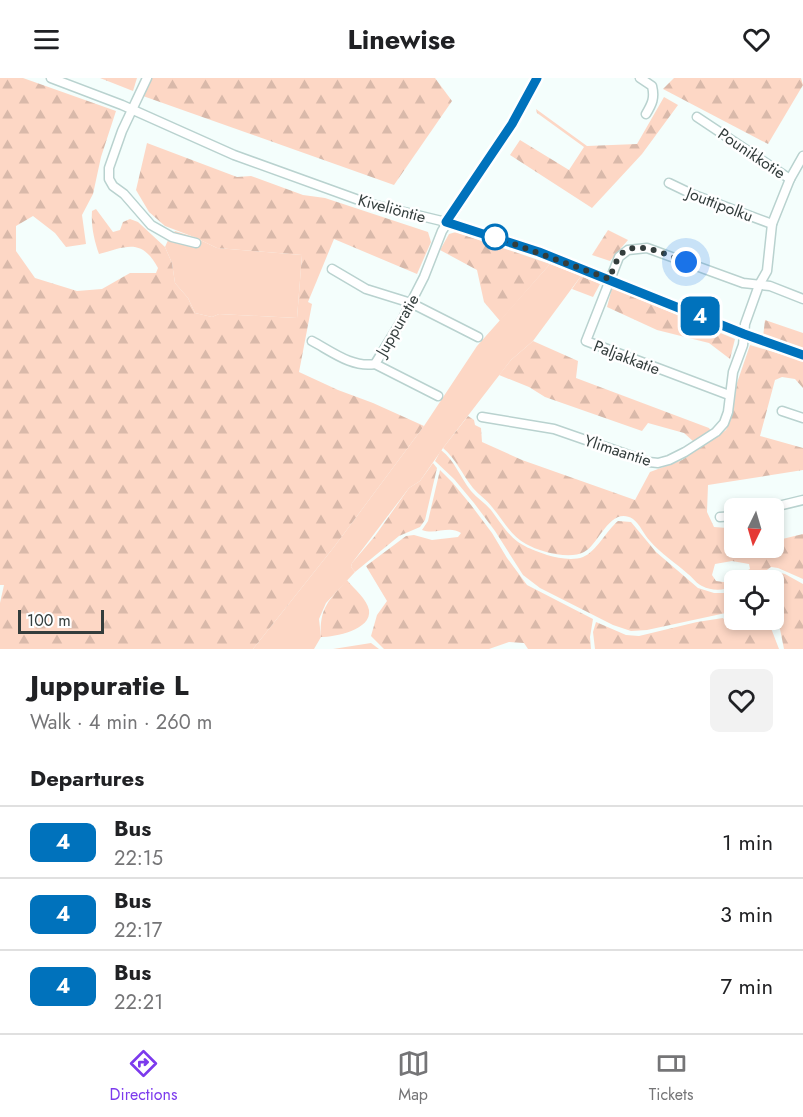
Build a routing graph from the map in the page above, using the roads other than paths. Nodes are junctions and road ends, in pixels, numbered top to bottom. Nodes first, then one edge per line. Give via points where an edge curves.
1 (51, 78) edge
2 (147, 78) edge
3 (537, 78) edge
4 (640, 78) edge
5 (132, 110) junction
6 (646, 114) dead end
7 (697, 117) dead end
8 (803, 156) edge
9 (790, 179) junction
10 (669, 183) dead end
11 (446, 222) junction
12 (772, 224) junction
13 (196, 243) dead end
14 (332, 269) dead end
15 (609, 279) junction
16 (759, 285) junction
17 (803, 299) edge
18 (411, 303) junction
19 (744, 334) junction
20 (478, 338) dead end
21 (312, 341) dead end
22 (803, 355) edge
23 (375, 364) junction
24 (729, 394) junction
25 (438, 396) dead end
26 (782, 411) dead end
27 (482, 417) dead end
28 (803, 418) edge
29 (803, 500) edge
30 (784, 505) edge
31 (724, 517) edge
32 (720, 518) dead end

1 - 5 street, Kiveliöntie
2 - 5 street
3 - 11 street, Juppuratie via 512,124
4 - 6 street via 652,86 654,95
5 - 11 street, Kiveliöntie via 234,155 367,203
5 - 13 street via 109,168 113,186 151,225 172,237
7 - 9 street, Pounikkotie
8 - 9 street
9 - 12 street, Pounikkotie
10 - 12 street, Jouttipolku
11 - 15 street, Kiveliöntie
11 - 18 street, Juppuratie
12 - 16 street, Pounikkotie via 770,258
14 - 18 street via 366,289
15 - 16 street via 619,256 636,248 743,284
15 - 19 street, Kiveliöntie
15 - 24 street, Paljakkatie via 586,341
16 - 17 street
16 - 19 street, Pounikkotie
18 - 20 street
18 - 23 street, Juppuratie
19 - 22 street, Kiveliöntie
19 - 24 street, Ylimaantie
21 - 23 street, Juppuratie via 355,363
23 - 25 street
24 - 27 street, Ylimaantie via 728,412 716,432 685,452 658,463 554,429
26 - 28 street
29 - 30 street
31 - 32 street

